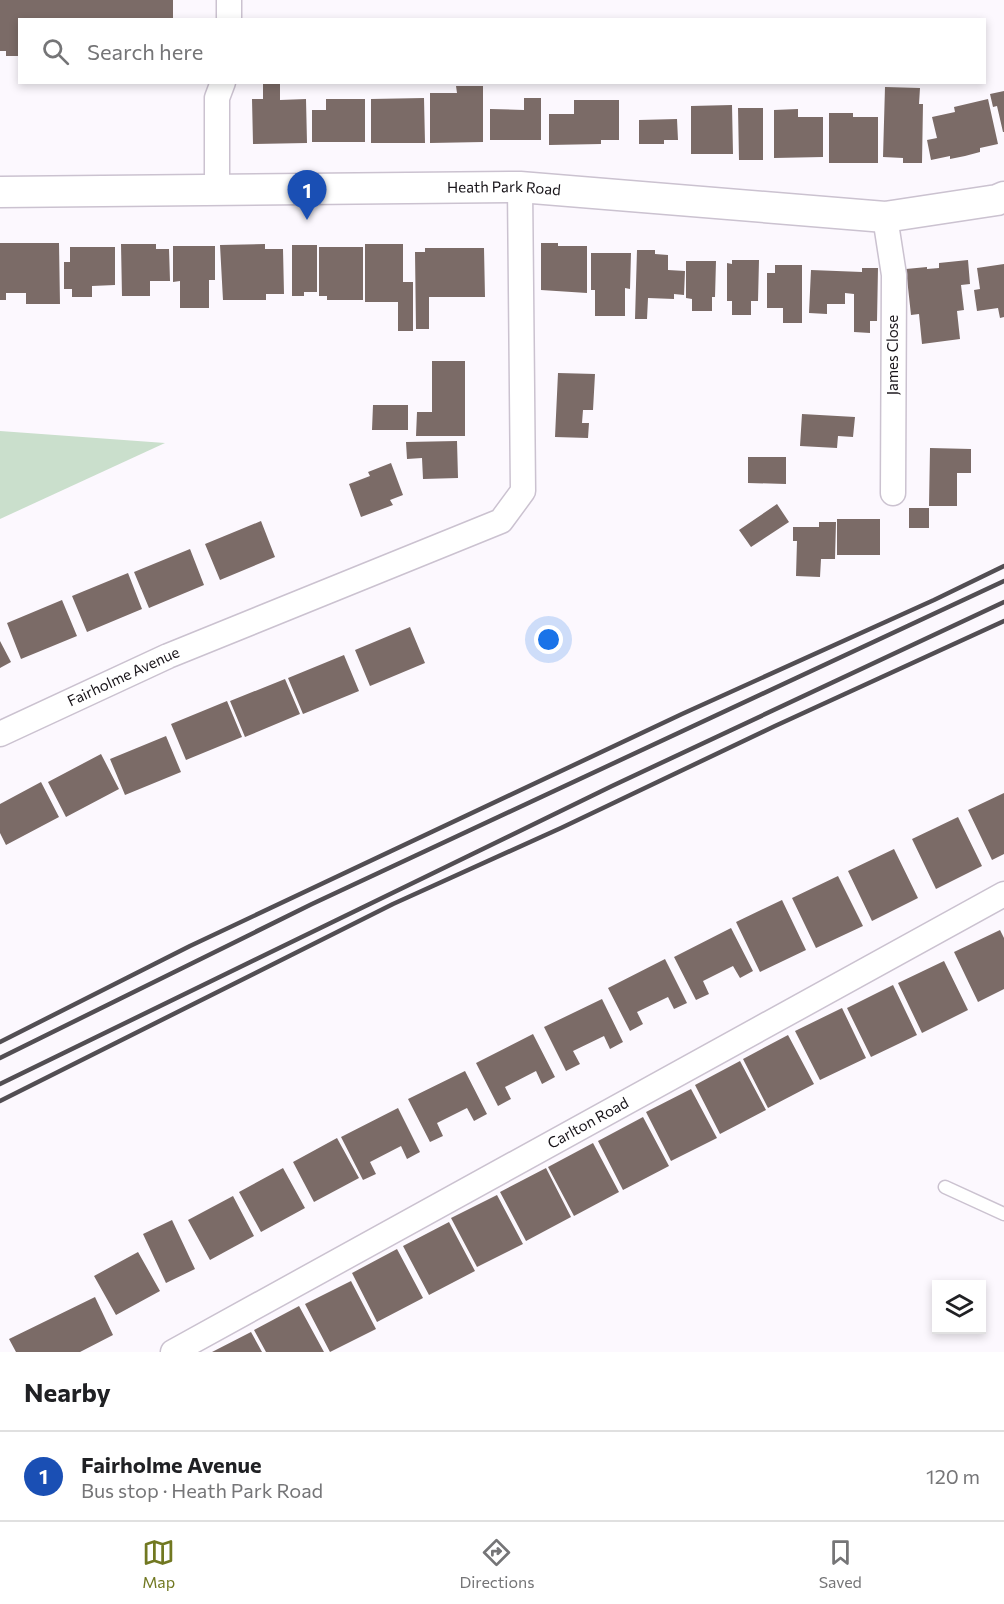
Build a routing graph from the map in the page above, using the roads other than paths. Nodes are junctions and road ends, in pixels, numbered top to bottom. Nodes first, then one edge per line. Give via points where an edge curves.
1 (229, 0) edge
2 (230, 18) edge
3 (222, 84) edge
4 (520, 187) junction
5 (217, 191) junction
6 (0, 192) edge
7 (1004, 197) edge
8 (885, 217) junction
9 (893, 493) dead end
10 (0, 734) edge
11 (1004, 894) edge
12 (945, 1187) dead end
13 (1004, 1214) edge
14 (173, 1352) edge

1 - 2 street
3 - 5 street via 217,98
4 - 5 street, Heath Park Road
4 - 8 street, Heath Park Road
4 - 10 street, Fairholme Avenue via 523,491 501,521 168,656
5 - 6 street, Heath Park Road
7 - 8 street, Heath Park Road
8 - 9 street, James Close via 894,275
11 - 14 street, Carlton Road
12 - 13 lane

